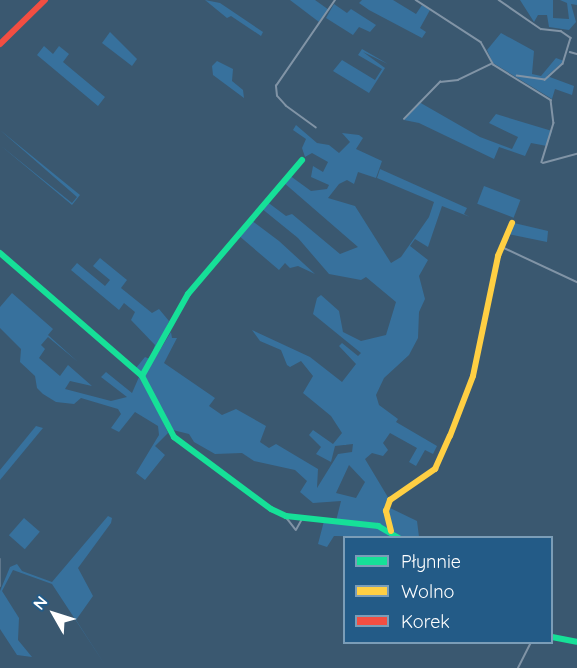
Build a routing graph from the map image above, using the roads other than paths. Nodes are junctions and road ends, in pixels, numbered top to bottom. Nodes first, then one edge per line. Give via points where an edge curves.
1 (45, 0) edge
2 (335, 0) edge
3 (416, 0) edge
4 (499, 0) edge
5 (0, 44) edge
6 (569, 51) junction
7 (577, 54) edge
8 (492, 63) junction
9 (513, 75) junction
10 (404, 119) dead end
11 (316, 128) dead end
12 (577, 154) edge
13 (302, 160) dead end
14 (512, 224) dead end
15 (501, 247) junction
16 (0, 253) edge
17 (577, 282) edge
18 (142, 376) junction
19 (286, 516) junction
20 (304, 517) junction
21 (391, 531) junction
22 (398, 536) edge
23 (0, 559) edge
24 (0, 586) edge
25 (553, 637) edge
26 (577, 642) edge
27 (530, 644) edge
28 (518, 668) edge

1 - 5 street
2 - 11 street via 276,86 286,106
3 - 8 street via 481,42
4 - 6 street via 541,29 571,35
6 - 7 street
6 - 9 street via 561,67 545,80
8 - 9 street
8 - 10 street via 458,80 440,82
9 - 12 street via 538,88 553,102 554,123 542,162
13 - 18 street via 188,294
14 - 15 street
15 - 17 street
15 - 21 street via 473,376 450,436 435,469 390,500 386,513
16 - 18 street
18 - 19 street via 164,424 174,436
19 - 20 street
19 - 20 street via 296,530
20 - 21 street
21 - 22 street
23 - 24 street
25 - 26 street
27 - 28 street

